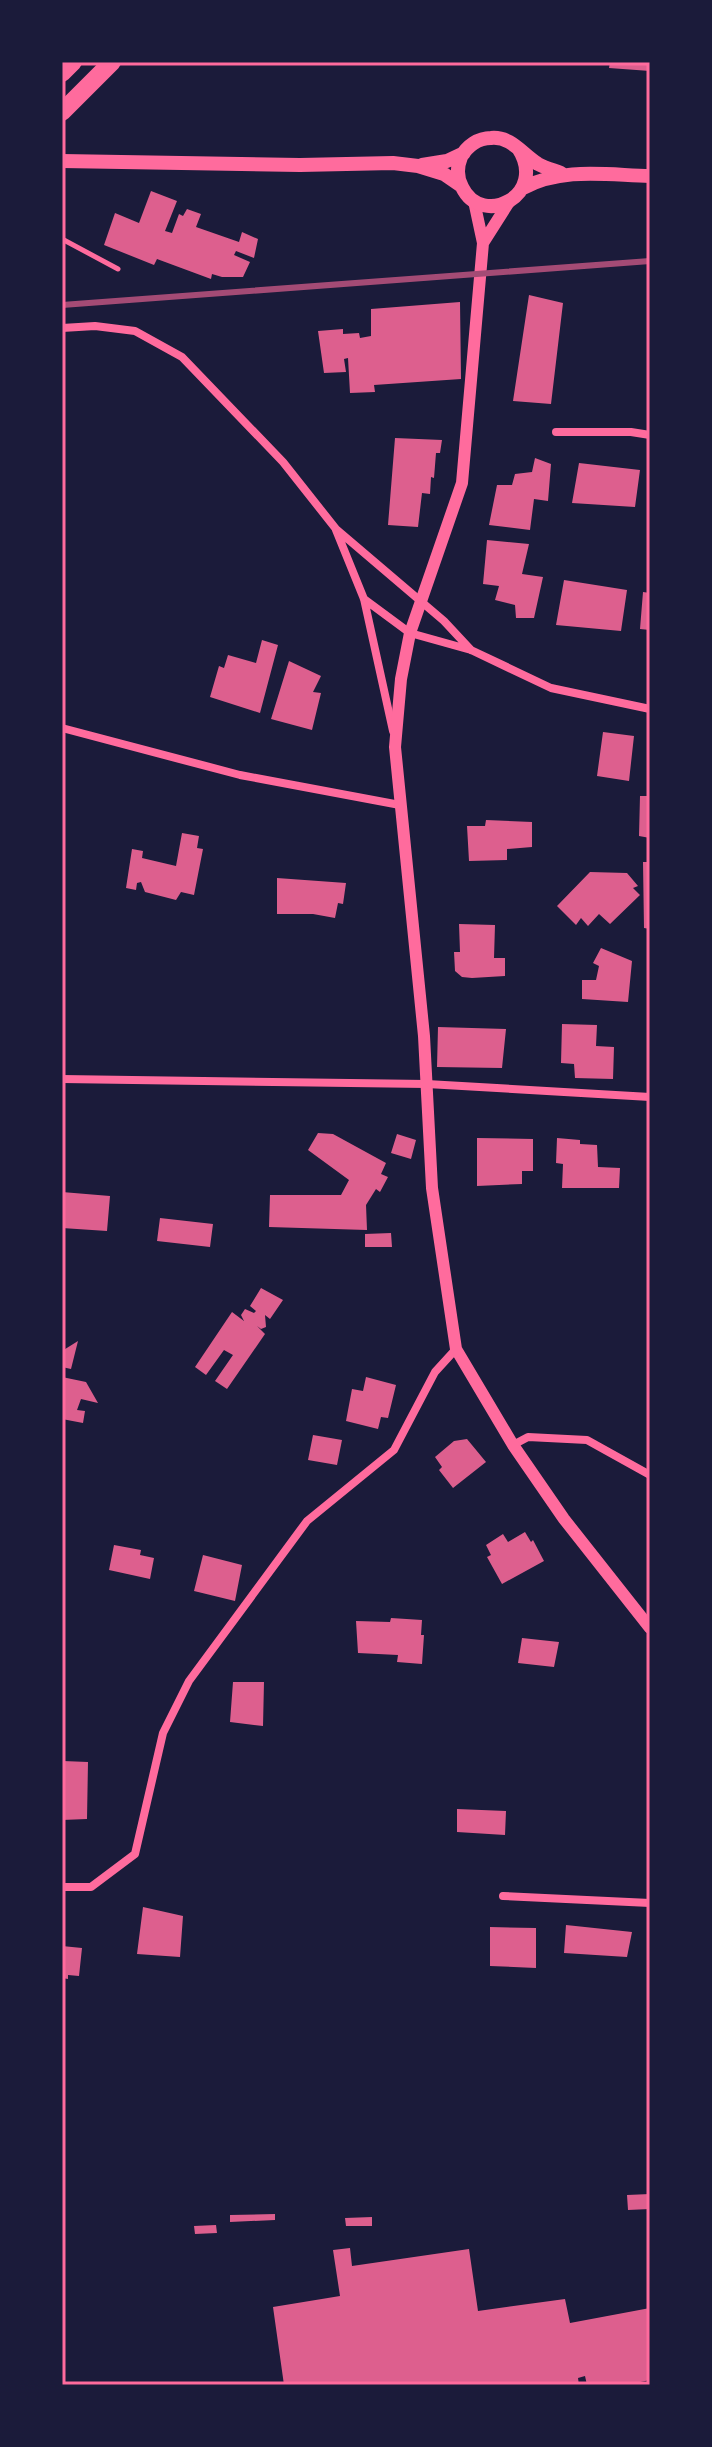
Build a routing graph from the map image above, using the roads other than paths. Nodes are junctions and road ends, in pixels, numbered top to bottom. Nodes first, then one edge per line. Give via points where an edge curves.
1 (73, 62) edge
2 (112, 62) edge
3 (62, 73) edge
4 (62, 112) edge
5 (518, 148) junction
6 (464, 153) junction
7 (62, 161) edge
8 (418, 166) junction
9 (561, 173) junction
10 (650, 176) edge
11 (460, 185) junction
12 (523, 188) junction
13 (474, 201) junction
14 (509, 202) junction
15 (62, 239) edge
16 (483, 243) junction
17 (118, 269) dead end
18 (62, 328) edge
19 (556, 432) dead end
20 (650, 435) edge
21 (336, 529) junction
22 (364, 599) junction
23 (420, 601) junction
24 (410, 633) junction
25 (471, 650) junction
26 (650, 709) edge
27 (62, 728) edge
28 (395, 747) junction
29 (400, 805) junction
30 (62, 1079) edge
31 (427, 1084) junction
32 (650, 1097) edge
33 (456, 1349) junction
34 (513, 1445) junction
35 (650, 1475) edge
36 (650, 1628) edge
37 (62, 1887) edge
38 (503, 1896) dead end
39 (650, 1903) edge

1 - 3 highway
2 - 4 highway
5 - 6 main road via 494,137 477,141
5 - 9 main road
5 - 12 main road via 527,168
6 - 8 main road
6 - 11 main road
7 - 8 main road
8 - 11 main road
9 - 10 main road
9 - 12 main road
11 - 13 main road
12 - 14 main road
13 - 14 main road via 492,206
13 - 16 street
14 - 16 street
15 - 17 lane
16 - 23 street via 462,483
18 - 21 street via 135,331 182,357 283,462
19 - 20 street
21 - 22 street
21 - 23 street
22 - 24 street
22 - 28 street
23 - 24 street
23 - 25 street
24 - 25 street
24 - 28 street
25 - 26 street via 551,688
27 - 29 street via 240,775
28 - 29 street
29 - 31 street
30 - 31 street
31 - 32 street
31 - 33 street via 432,1188
33 - 34 street
33 - 37 street via 435,1372 394,1450 307,1521 189,1681 163,1733 135,1854 91,1887
34 - 35 street via 528,1437 587,1440
34 - 36 street
38 - 39 street

